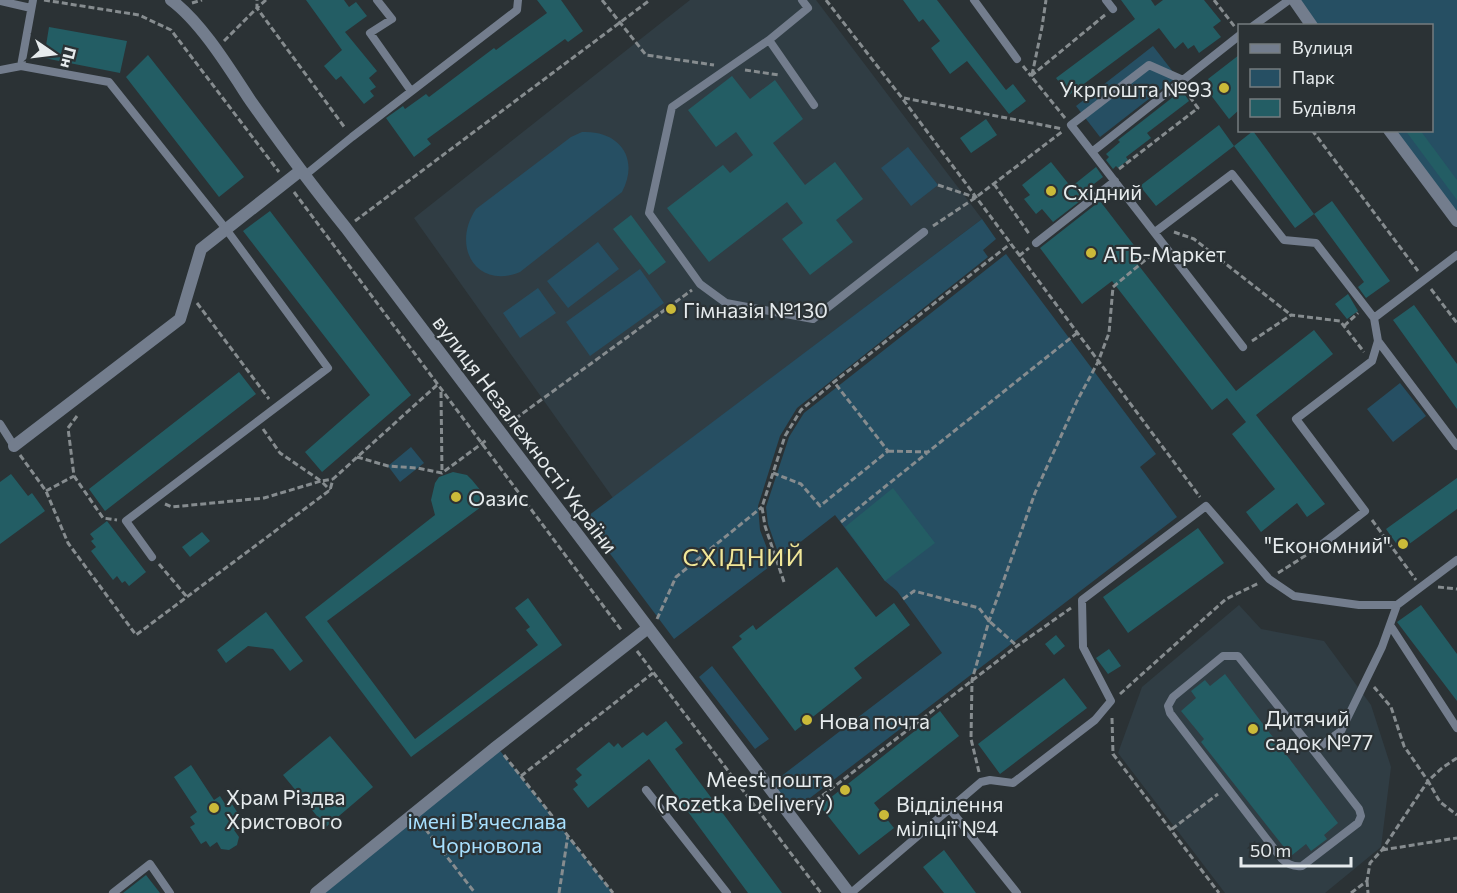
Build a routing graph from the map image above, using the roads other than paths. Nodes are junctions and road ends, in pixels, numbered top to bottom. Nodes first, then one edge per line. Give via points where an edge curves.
1 (171, 0) edge
2 (377, 0) edge
3 (518, 0) edge
4 (802, 0) edge
5 (974, 0) edge
6 (1106, 0) edge
7 (1289, 0) edge
8 (1294, 0) edge
9 (0, 2) edge
10 (32, 4) edge
11 (1113, 9) road end
12 (1256, 24) edge
13 (1311, 24) edge
14 (1238, 35) edge
15 (769, 40) junction
16 (1017, 59) dead end
17 (21, 66) junction
18 (0, 70) edge
19 (1183, 84) junction
20 (411, 91) junction
21 (814, 105) dead end
22 (1390, 132) edge
23 (1092, 152) junction
24 (302, 173) junction
25 (1113, 178) junction
26 (1457, 221) edge
27 (226, 229) junction
28 (1157, 230) junction
29 (924, 232) road end
30 (1036, 243) road end
31 (1457, 255) edge
32 (1374, 318) junction
33 (1378, 341) junction
34 (1243, 347) road end
35 (0, 424) edge
36 (15, 446) joint
37 (1457, 446) edge
38 (1316, 549) road end
39 (153, 556) road end
40 (1457, 560) edge
41 (1397, 605) junction
42 (1390, 625) junction
43 (651, 627) junction
44 (1457, 728) edge
45 (1314, 751) junction
46 (646, 790) dead end
47 (949, 808) junction
48 (113, 893) edge
49 (170, 893) edge
50 (316, 893) edge
51 (727, 893) edge
52 (850, 893) edge
53 (1017, 893) edge

1 - 24 street, вулиця Незалежності України via 216,50
2 - 20 lane via 392,19 370,33
3 - 20 lane via 517,10
4 - 15 lane via 808,8
5 - 16 lane
6 - 11 lane
7 - 12 lane
8 - 13 street
9 - 10 lane
10 - 17 lane
14 - 19 lane
15 - 21 lane
15 - 29 lane via 672,107 649,213 700,284 726,303 813,318
17 - 18 lane
17 - 27 lane via 109,82
19 - 23 lane
19 - 23 lane via 1149,65 1068,127
20 - 24 lane
22 - 26 street
23 - 25 lane
24 - 27 street
24 - 43 street, вулиця Незалежності України
25 - 28 lane
25 - 30 lane
27 - 36 street via 201,249 180,319
27 - 39 lane via 328,368 126,521
28 - 32 lane via 1233,174 1284,240 1316,243
28 - 34 lane
31 - 32 lane
32 - 33 lane
33 - 37 lane
33 - 38 lane via 1371,361 1296,419 1365,511
35 - 36 lane
40 - 41 lane
41 - 42 lane
41 - 47 lane via 1359,605 1294,596 1269,579 1206,506 1083,600 1083,647 1111,702 1095,720 1013,783 981,782
42 - 44 lane
42 - 45 lane via 1341,731
43 - 50 street
43 - 52 street, вулиця Незалежності України
45 - 45 lane via 1242,659 1232,655 1223,656 1173,697 1168,706 1282,860 1292,866 1302,866 1358,823 1361,816
46 - 51 lane
47 - 52 lane
47 - 53 lane
48 - 49 lane via 150,864

